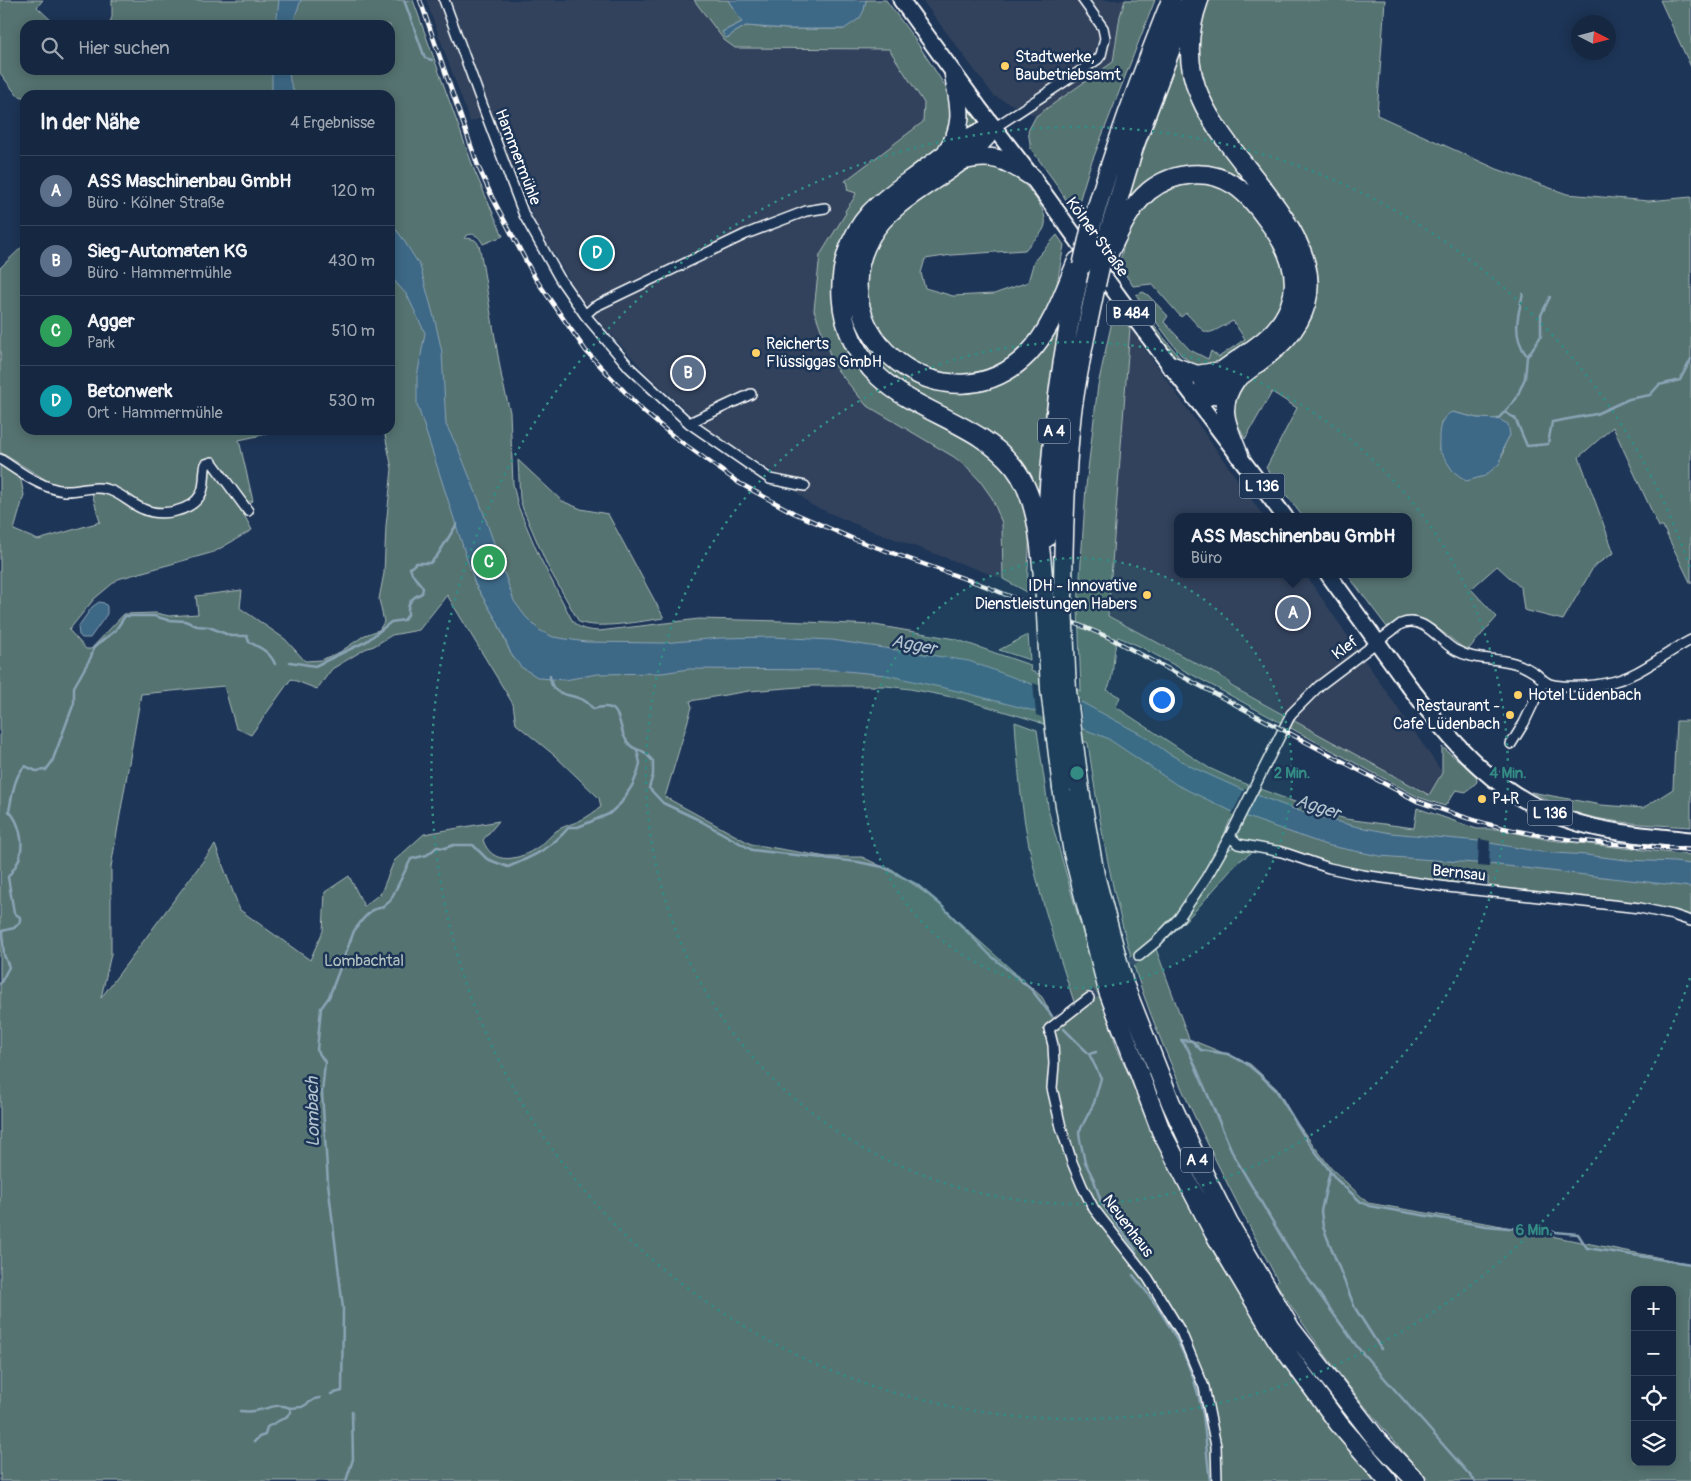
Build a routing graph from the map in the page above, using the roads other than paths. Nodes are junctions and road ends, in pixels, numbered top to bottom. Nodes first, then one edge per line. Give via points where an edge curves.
1 (444, 0) edge
2 (901, 0) edge
3 (1083, 0) edge
4 (1171, 0) edge
5 (1190, 0) edge
6 (1199, 0) edge
7 (954, 75) junction
8 (994, 128) junction
9 (943, 156) junction
10 (961, 161) junction
11 (1032, 177) junction
12 (825, 208) dead end
13 (1106, 252) junction
14 (1079, 264) junction
15 (585, 315) junction
16 (1170, 365) junction
17 (1231, 374) junction
18 (751, 394) dead end
19 (1197, 399) junction
20 (689, 423) junction
21 (1239, 455) junction
22 (0, 459) edge
23 (805, 486) dead end
24 (248, 511) dead end
25 (1282, 513) edge
26 (1331, 578) edge
27 (1045, 597) junction
28 (1691, 640) edge
29 (1377, 642) junction
30 (1544, 681) junction
31 (1511, 744) dead end
32 (1230, 836) junction
33 (1691, 840) edge
34 (1691, 921) edge
35 (1139, 956) tunnel mouth
36 (1089, 998) tunnel mouth
37 (1217, 1481) edge
38 (1388, 1481) edge
39 (1416, 1481) edge

1 - 15 street, Hammermühle via 524,215 560,279
2 - 7 main road, Kölner Straße / B 484
3 - 8 street via 1103,28 1106,38 1101,55
4 - 14 highway, bridge via 1123,124
5 - 13 highway via 1135,144
6 - 17 highway via 1191,27 1190,49 1192,72 1201,99 1219,131 1293,231 1303,252 1308,276 1306,300 1293,330 1276,348
7 - 8 main road, Kölner Straße / B 484
7 - 9 highway via 960,123 954,141
8 - 9 highway via 973,135
8 - 10 highway
8 - 11 main road, Kölner Straße / B 484
9 - 27 highway via 889,196 862,224 844,262 842,310 856,348 879,378 982,438 1006,458 1019,475 1034,514
10 - 11 highway via 992,157
10 - 14 highway via 885,217 870,238 862,258 859,290 862,311 875,339 893,360 920,376 941,382 979,381 1005,371 1041,338
11 - 16 main road, Kölner Straße / B 484
12 - 15 street via 806,211 746,234 594,307
13 - 17 highway via 1140,199 1170,179 1192,174 1215,177 1235,186 1247,197 1286,248 1294,272 1294,293 1277,329
13 - 39 highway, A 4, bridge via 1096,284 1072,412 1063,553 1068,691 1080,790 1095,875 1124,984 1171,1103 1228,1222 1291,1329 1378,1441
14 - 27 highway, A 4 via 1056,408 1049,482
15 - 20 street, Hammermühle via 630,368
16 - 17 highway via 1197,374
16 - 19 main road, Kölner Straße / B 484
17 - 19 highway via 1212,395
17 - 21 highway via 1224,412
18 - 20 street
19 - 21 main road, Kölner Straße / L 136
20 - 23 street, Hammermühle via 770,479
21 - 25 main road, Kölner Straße / L 136
22 - 24 street via 52,487 64,491 107,489 151,512 182,510 198,498 204,487 206,464 212,462
26 - 29 main road, L 136
27 - 38 highway, A 4, bridge via 1050,688 1073,853 1108,991 1161,1131 1214,1233 1276,1338 1338,1424
28 - 30 street, Klef via 1640,671 1616,681 1562,685
29 - 30 street, Klef via 1401,624 1418,622 1471,658 1513,663
29 - 32 street, Klef via 1319,686 1291,714
29 - 33 main road, L 136 via 1451,740 1490,778 1508,790 1577,823 1629,834
30 - 31 street
32 - 34 street, Bernsau via 1238,844 1282,852 1362,875 1640,908
32 - 35 street via 1189,904 1168,930
36 - 37 street, Neuenhaus via 1049,1029 1054,1064 1052,1088 1061,1127 1082,1186 1094,1209 1148,1278 1182,1332 1204,1387 1216,1446

